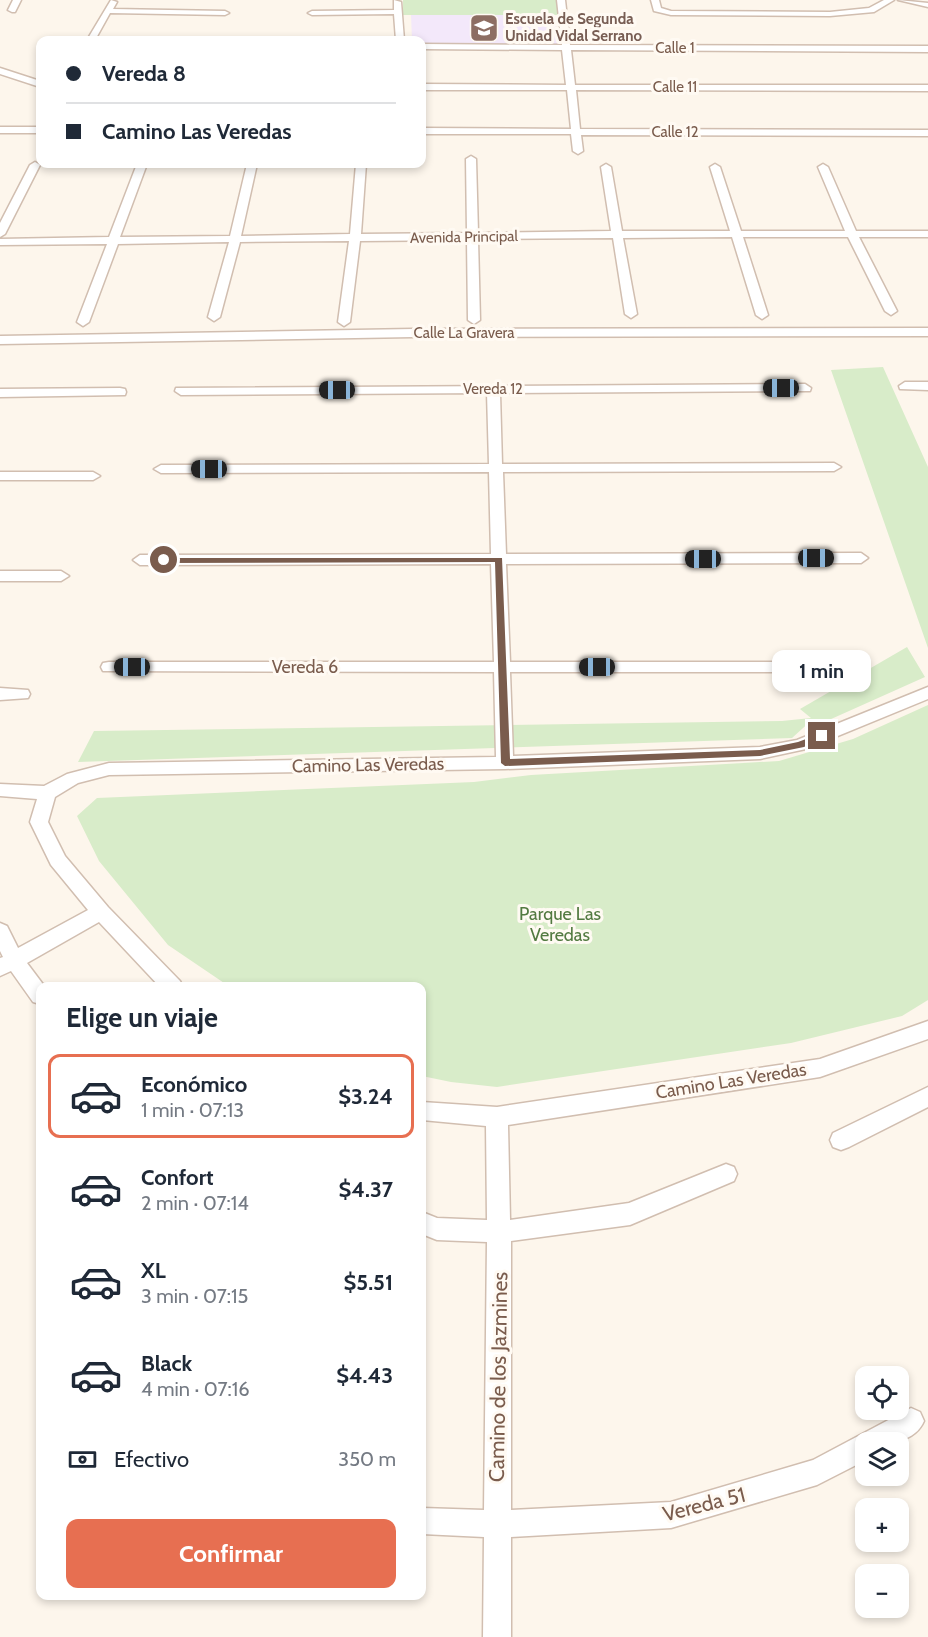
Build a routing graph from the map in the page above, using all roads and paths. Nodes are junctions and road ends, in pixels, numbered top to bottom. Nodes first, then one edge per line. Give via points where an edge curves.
1 (17, 0) edge
2 (114, 0) edge
3 (397, 0) edge
4 (561, 0) edge
5 (655, 0) edge
6 (890, 0) edge
7 (902, 0) edge
8 (928, 5) edge
9 (12, 10) dead end
10 (108, 11) junction
11 (396, 12) junction
12 (225, 13) dead end
13 (312, 13) dead end
14 (93, 36) edge
15 (399, 36) edge
16 (426, 47) edge
17 (565, 48) junction
18 (928, 49) edge
19 (0, 71) edge
20 (36, 83) edge
21 (426, 87) edge
22 (571, 87) junction
23 (928, 88) edge
24 (36, 129) edge
25 (0, 130) edge
26 (426, 131) edge
27 (577, 132) junction
28 (928, 133) edge
29 (36, 135) edge
30 (30, 144) dead end
31 (578, 151) dead end
32 (471, 159) dead end
33 (35, 165) dead end
34 (715, 166) dead end
35 (606, 167) dead end
36 (823, 167) dead end
37 (141, 168) edge
38 (251, 168) edge
39 (361, 168) edge
40 (0, 234) edge
41 (735, 234) junction
42 (852, 234) junction
43 (928, 234) edge
44 (618, 235) junction
45 (472, 236) junction
46 (356, 238) junction
47 (235, 239) junction
48 (115, 241) junction
49 (0, 242) edge
50 (891, 311) dead end
51 (631, 314) dead end
52 (762, 315) dead end
53 (214, 317) dead end
54 (474, 320) dead end
55 (83, 322) dead end
56 (344, 322) dead end
57 (928, 332) edge
58 (0, 339) edge
59 (905, 386) dead end
60 (928, 386) edge
61 (805, 388) dead end
62 (493, 389) junction
63 (181, 391) dead end
64 (120, 392) dead end
65 (0, 393) edge
66 (834, 467) dead end
67 (497, 468) junction
68 (161, 469) dead end
69 (0, 476) edge
70 (93, 476) dead end
71 (861, 558) dead end
72 (499, 559) junction
73 (140, 560) dead end
74 (0, 576) edge
75 (61, 576) dead end
76 (108, 667) dead end
77 (502, 667) junction
78 (859, 668) dead end
79 (928, 693) edge
80 (0, 694) edge
81 (22, 694) dead end
82 (505, 763) junction
83 (0, 790) edge
84 (47, 794) junction
85 (101, 912) junction
86 (0, 931) edge
87 (7, 964) edge
88 (169, 982) edge
89 (36, 992) edge
90 (928, 1030) edge
91 (928, 1096) edge
92 (426, 1112) edge
93 (497, 1117) junction
94 (841, 1140) dead end
95 (726, 1174) dead end
96 (426, 1224) edge
97 (499, 1232) junction
98 (911, 1421) dead end
99 (890, 1432) edge
100 (855, 1452) edge
101 (426, 1521) edge
102 (496, 1524) junction
103 (497, 1637) edge

1 - 9 street
2 - 10 street
3 - 11 street
4 - 17 street
5 - 6 street via 657,9 671,13 830,14 871,10
7 - 8 street
10 - 12 street
10 - 14 street
11 - 13 street
11 - 15 street
16 - 17 street, Calle 1
17 - 18 street, Calle 1
17 - 22 street
19 - 20 street
21 - 22 street, Calle 11
22 - 23 street, Calle 11
22 - 27 street
24 - 25 street
26 - 27 street, Calle 12
27 - 28 street, Calle 12
27 - 31 street
29 - 30 street
32 - 45 street
33 - 40 street
34 - 41 street
35 - 44 street
36 - 42 street
37 - 48 street
38 - 47 street
39 - 46 street
41 - 42 street, Avenida Principal
41 - 44 street, Avenida Principal
41 - 52 street
42 - 43 street, Avenida Principal
42 - 50 street
44 - 45 street, Avenida Principal
44 - 51 street
45 - 46 street, Avenida Principal
45 - 54 street
46 - 47 street, Avenida Principal
46 - 56 street
47 - 48 street, Avenida Principal
47 - 53 street
48 - 49 street, Avenida Principal
48 - 55 street
57 - 58 street, Calle La Gravera
59 - 60 street
61 - 62 street, Vereda 12
62 - 63 street, Vereda 12
62 - 67 street
64 - 65 street
66 - 67 street
67 - 68 street
67 - 72 street
69 - 70 street
71 - 72 street
72 - 73 street
72 - 77 street
74 - 75 street
76 - 77 street, Vereda 6
77 - 78 street, Vereda 6
77 - 82 street
79 - 82 street, Camino Las Veredas via 800,745 760,753
80 - 81 street
82 - 84 street, Camino Las Veredas via 109,769 73,778
83 - 84 street
84 - 85 street via 39,822 58,860
85 - 87 street
85 - 88 street
86 - 87 street
87 - 89 street
90 - 93 street, Camino Las Veredas via 820,1068
91 - 94 street
92 - 93 street, Camino Las Veredas
93 - 97 street, Camino de los Jazmines
95 - 97 street via 630,1214
96 - 97 street
97 - 102 street, Camino de los Jazmines
98 - 99 street
100 - 102 street, Vereda 51 via 817,1472 671,1515
101 - 102 street, Vereda 51
102 - 103 street, Camino de los Jazmines

